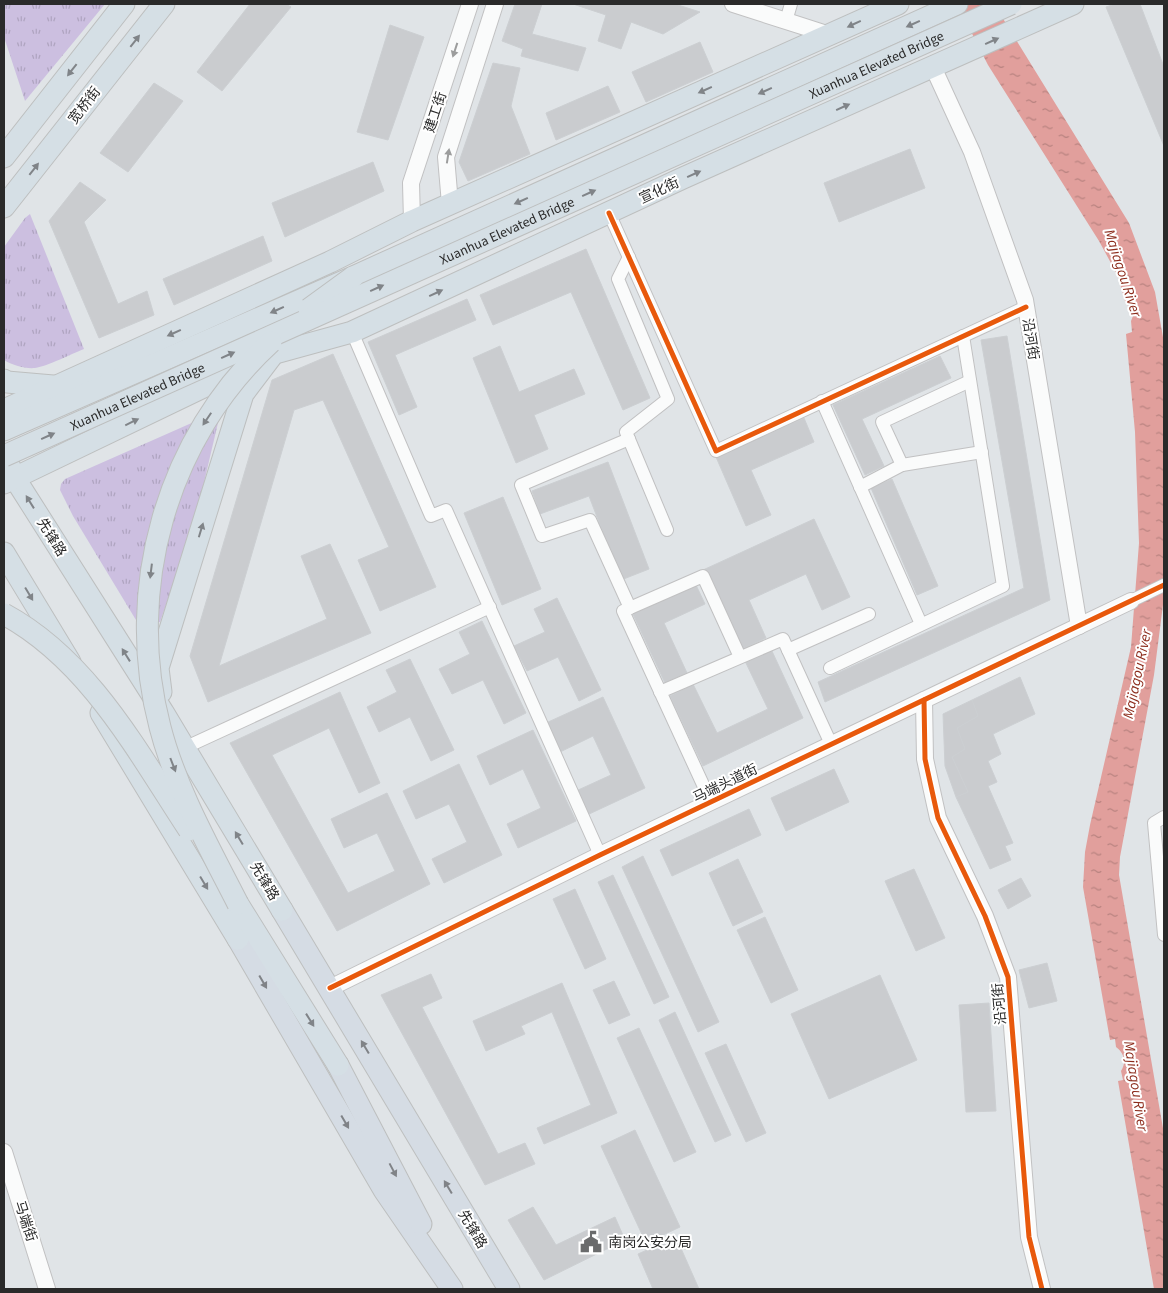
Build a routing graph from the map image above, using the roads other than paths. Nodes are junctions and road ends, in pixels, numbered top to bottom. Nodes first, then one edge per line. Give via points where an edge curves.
1 (124, 4) edge
2 (164, 4) edge
3 (470, 4) edge
4 (495, 4) edge
5 (733, 4) edge
6 (791, 4) edge
7 (898, 4) edge
8 (957, 4) edge
9 (1011, 4) edge
10 (1073, 4) edge
11 (786, 21) junction
12 (830, 35) junction
13 (933, 67) junction
14 (4, 157) edge
15 (450, 204) junction
16 (4, 207) edge
17 (609, 213) junction
18 (412, 221) junction
19 (629, 257) junction
20 (353, 277) junction
21 (1026, 307) junction
22 (356, 330) junction
23 (963, 336) junction
24 (272, 354) junction
25 (4, 380) edge
26 (970, 381) junction
27 (56, 387) junction
28 (822, 401) junction
29 (4, 410) edge
30 (4, 430) edge
31 (629, 439) junction
32 (982, 452) junction
33 (4, 454) edge
34 (902, 466) junction
35 (9, 480) edge
36 (860, 487) junction
37 (667, 530) dead end
38 (4, 553) edge
39 (1164, 585) edge
40 (1131, 601) joint
41 (490, 607) junction
42 (630, 608) junction
43 (4, 614) edge
44 (869, 614) dead end
45 (921, 624) junction
46 (1079, 626) junction
47 (788, 650) junction
48 (740, 656) junction
49 (830, 668) dead end
50 (660, 692) junction
51 (924, 700) junction
52 (163, 712) junction
53 (831, 744) junction
54 (184, 748) junction
55 (711, 802) junction
56 (1164, 818) edge
57 (600, 855) junction
58 (238, 904) junction
59 (282, 910) joint
60 (1164, 936) edge
61 (238, 940) joint
62 (330, 988) junction
63 (338, 1065) joint
64 (4, 1152) edge
65 (505, 1288) edge
66 (48, 1289) edge
67 (454, 1289) edge
68 (1042, 1289) edge

1 -> 14 highway
16 -> 2 highway, 宽桥街
3 -> 18 street, 建工街 via 411,183
15 -> 4 street, 建工街 via 446,157
5 - 11 street
6 - 11 street
7 -> 12 highway
8 -> 20 highway, Xuanhua Elevated Bridge
33 -> 9 highway, Xuanhua Elevated Bridge, bridge
13 -> 10 highway, 宣化街
11 - 12 street
12 -> 15 highway
17 -> 13 highway, 宣化街
13 - 21 street, 沿河街 via 972,152
15 - 18 highway
17 - 19 street
22 -> 17 highway, 宣化街
18 -> 27 highway via 330,262
19 - 28 street via 716,450
19 - 31 street via 618,279 668,399 626,432
20 -> 30 highway, Xuanhua Elevated Bridge, bridge
20 -> 58 highway, bridge via 295,319 253,358 224,393 200,429 180,470 165,506 154,549 147,644 160,727 188,804
21 - 23 street
21 - 46 street, 沿河街
22 - 24 highway, 宣化街
22 - 41 street via 431,516 446,510
23 - 26 street
23 - 28 street
35 -> 24 highway, 宣化街
52 -> 24 highway via 158,668 243,394
25 - 27 highway
26 - 32 street
26 - 34 street via 882,422
27 - 29 highway
28 - 36 street
31 - 37 street
31 - 42 street via 521,485 542,536 590,520
32 - 34 street
32 - 45 street via 1003,586
33 - 35 highway
34 - 36 street
52 -> 35 highway, 先锋路
36 - 45 street
38 -> 61 highway
39 - 40 street
40 - 46 street, 马端头道街
41 - 54 street
41 - 57 street
42 - 48 street via 703,576
42 - 50 street via 623,612
43 - 58 highway, bridge via 40,638 91,687 120,725
44 - 47 street
45 - 49 street
46 - 51 street, 马端头道街
47 - 48 street via 783,639
47 - 53 street
48 - 50 street
50 - 55 street
51 - 53 street, 马端头道街
51 - 68 street, 沿河街 via 925,759 938,818 985,916 1008,977 1029,1237
52 - 54 highway, 先锋路
53 - 55 street, 马端头道街
59 -> 54 highway, 先锋路
55 - 57 street, 马端头道街
56 - 60 street via 1154,823
57 - 62 street, 马端头道街
58 -> 63 highway
59 - 62 main road, 先锋路
61 -> 67 main road via 384,1190
65 -> 62 main road, 先锋路
63 -> 67 main road
64 - 66 street, 马端街

